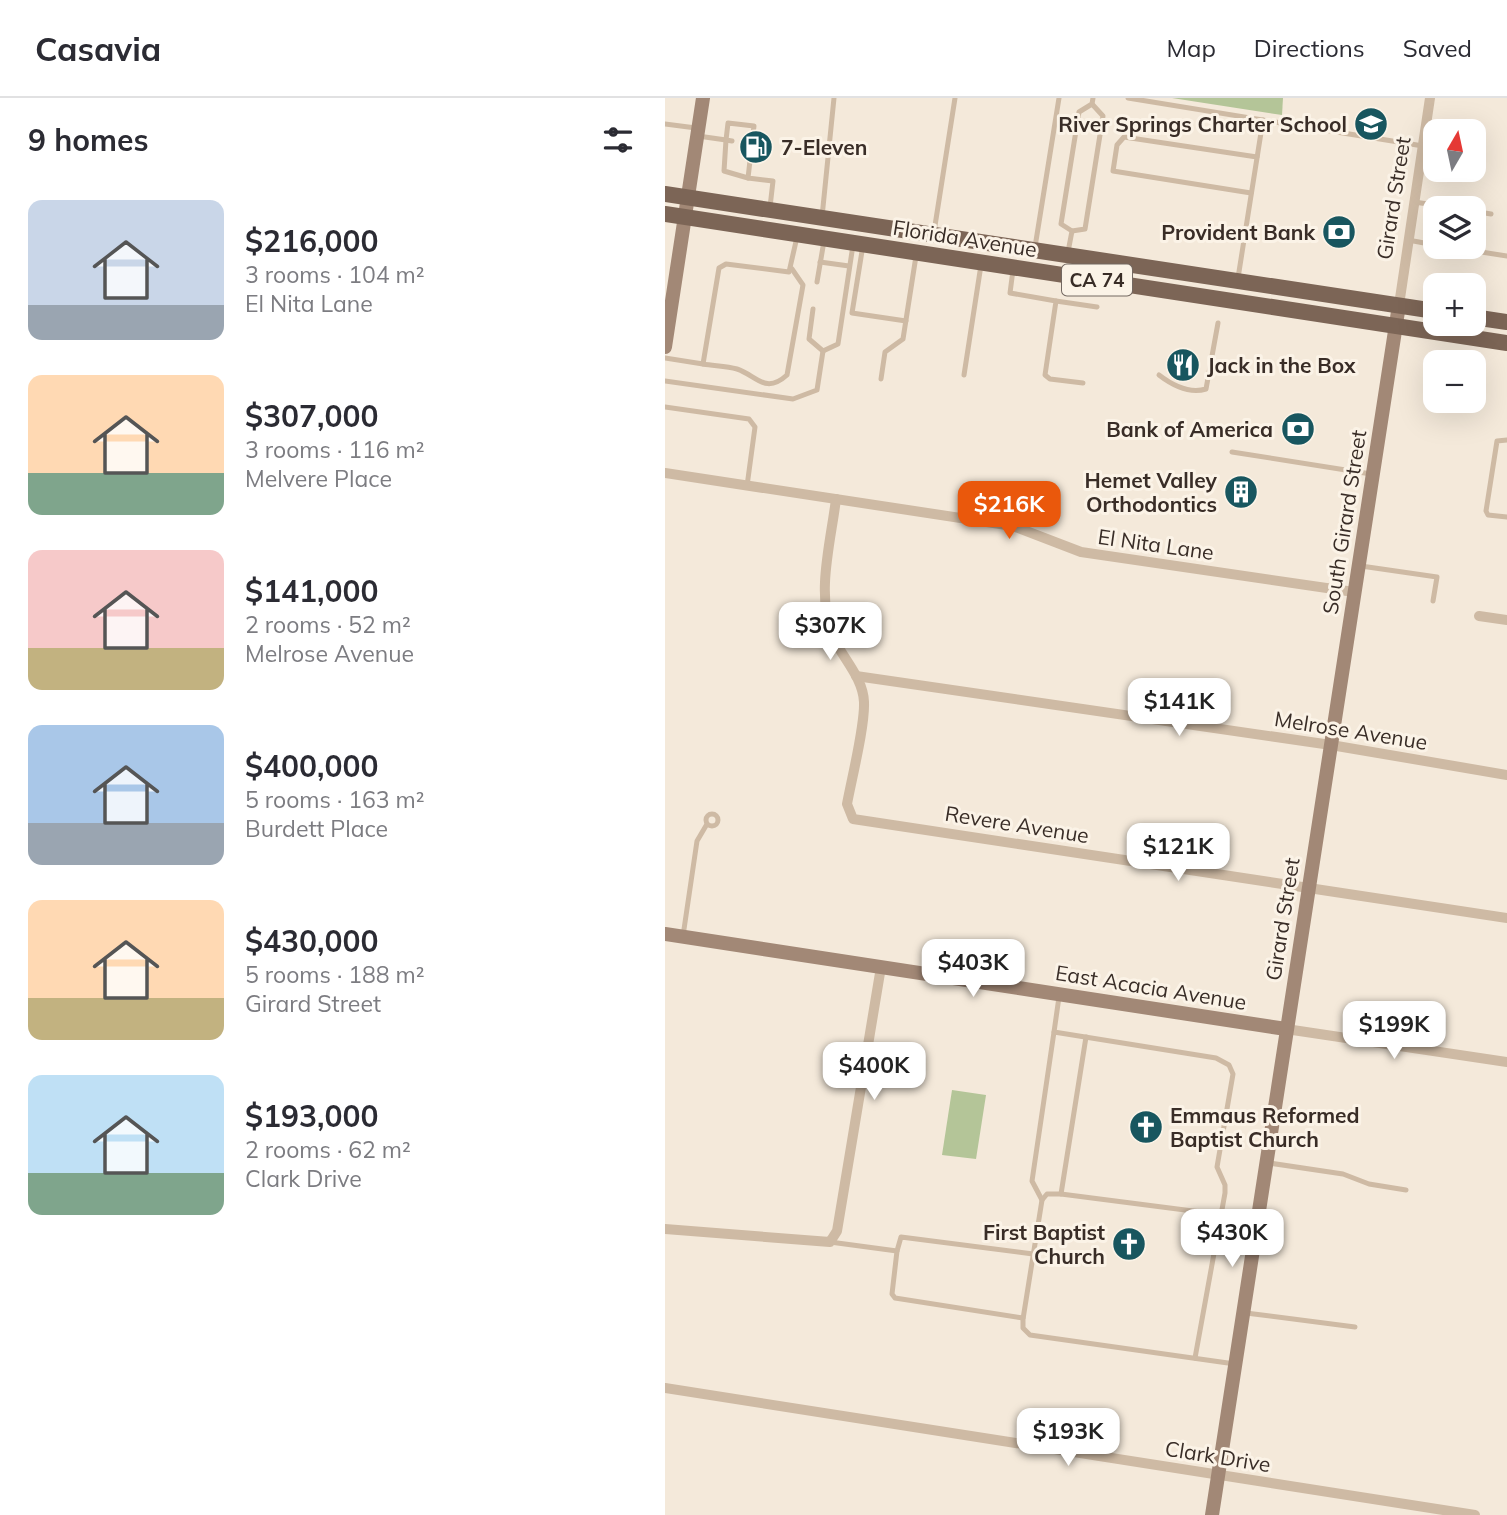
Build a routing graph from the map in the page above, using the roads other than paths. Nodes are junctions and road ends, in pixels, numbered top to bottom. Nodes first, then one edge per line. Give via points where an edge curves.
1 (703, 98) edge
2 (834, 98) edge
3 (955, 98) edge
4 (1059, 98) edge
5 (1128, 98) edge
6 (1430, 98) edge
7 (1093, 101) edge
8 (1427, 119) edge
9 (1263, 120) junction
10 (665, 124) edge
11 (698, 132) junction
12 (729, 140) junction
13 (1423, 146) joint
14 (1257, 157) junction
15 (748, 178) junction
16 (1251, 193) junction
17 (665, 194) edge
18 (689, 197) junction
19 (1414, 202) junction
20 (1423, 203) edge
21 (770, 210) junction
22 (1486, 213) edge
23 (665, 214) edge
24 (1491, 214) dead end
25 (686, 217) junction
26 (822, 218) junction
27 (1072, 231) junction
28 (798, 234) junction
29 (933, 235) junction
30 (824, 238) junction
31 (1408, 240) junction
32 (1423, 242) edge
33 (858, 244) junction
34 (1035, 250) junction
35 (916, 252) junction
36 (1486, 253) edge
37 (1068, 256) junction
38 (1507, 256) edge
39 (820, 262) junction
40 (981, 262) junction
41 (849, 266) junction
42 (1014, 267) junction
43 (792, 269) junction
44 (1238, 281) junction
45 (817, 282) dead end
46 (1056, 300) junction
47 (669, 302) edge
48 (1399, 305) junction
49 (1097, 307) dead end
50 (813, 309) dead end
51 (1423, 309) edge
52 (1486, 319) edge
53 (906, 321) junction
54 (1507, 322) edge
55 (1218, 323) dead end
56 (1395, 325) junction
57 (1507, 343) edge
58 (665, 346) edge
59 (823, 351) junction
60 (665, 358) edge
61 (703, 364) junction
62 (964, 375) dead end
63 (1160, 375) dead end
64 (881, 379) dead end
65 (665, 381) edge
66 (1083, 383) dead end
67 (665, 407) edge
68 (1507, 440) edge
69 (1233, 452) dead end
70 (665, 473) edge
71 (1372, 474) junction
72 (747, 486) junction
73 (836, 499) junction
74 (1507, 517) edge
75 (1358, 565) junction
76 (1354, 592) junction
77 (1433, 601) dead end
78 (1479, 616) dead end
79 (1507, 620) edge
80 (856, 676) junction
81 (1331, 745) junction
82 (1507, 775) edge
83 (707, 824) dead end
84 (1308, 887) junction
85 (1507, 918) edge
86 (665, 934) edge
87 (683, 937) junction
88 (881, 967) junction
89 (1060, 994) junction
90 (1286, 1029) junction
91 (1054, 1032) junction
92 (1086, 1037) junction
93 (1507, 1062) edge
94 (1266, 1162) junction
95 (1406, 1190) dead end
96 (1061, 1194) junction
97 (1042, 1200) junction
98 (1219, 1215) junction
99 (1257, 1220) junction
100 (665, 1229) edge
101 (831, 1242) junction
102 (897, 1251) junction
103 (1033, 1254) junction
104 (1243, 1313) junction
105 (1023, 1318) junction
106 (1355, 1327) dead end
107 (1195, 1358) junction
108 (1235, 1364) junction
109 (665, 1388) edge
110 (1218, 1476) junction
111 (1212, 1515) edge
112 (1475, 1515) edge

1 - 11 street
2 - 26 lane
3 - 29 lane
4 - 34 lane
5 - 9 lane
6 - 8 street, Girard Street
7 - 27 lane via 1079,112 1061,224
7 - 27 lane via 1103,116 1091,192 1085,229
9 - 13 lane
9 - 14 lane
10 - 11 lane
11 - 12 lane
11 - 18 street
12 - 15 lane via 724,171
12 - 15 lane via 728,122 754,126
13 - 19 street, Girard Street
14 - 16 lane
14 - 16 lane via 1124,137 1117,145 1113,171
15 - 21 lane via 773,181
16 - 44 lane
17 - 18 main road, Florida Avenue / CA 74
18 - 21 main road, Florida Avenue / CA 74
18 - 25 street
19 - 20 lane
19 - 31 street, Girard Street
21 - 26 main road, Florida Avenue / CA 74
22 - 24 lane
23 - 25 main road, Florida Avenue / CA 74
25 - 28 main road, Florida Avenue / CA 74
25 - 47 street
26 - 29 main road, Florida Avenue / CA 74
27 - 37 lane
28 - 30 main road, Florida Avenue / CA 74
28 - 43 lane
29 - 34 main road, Florida Avenue / CA 74
30 - 33 main road, Florida Avenue / CA 74
30 - 39 lane
31 - 32 lane
31 - 48 street, Girard Street
33 - 35 main road, Florida Avenue / CA 74
33 - 41 lane
33 - 53 lane via 852,313
34 - 37 main road, Florida Avenue / CA 74
35 - 40 main road, Florida Avenue / CA 74
35 - 53 lane
36 - 38 lane
37 - 44 main road, Florida Avenue / CA 74
39 - 41 lane
39 - 45 lane
40 - 42 main road, Florida Avenue / CA 74
40 - 62 lane
41 - 59 lane via 838,344
42 - 46 lane via 1010,293
42 - 56 main road, Florida Avenue / CA 74
43 - 61 lane via 785,272 726,264 719,268
43 - 61 lane via 803,285 787,375 771,384 756,382 739,370
44 - 48 main road, Florida Avenue / CA 74
46 - 49 lane
46 - 66 lane via 1045,375
47 - 58 street
48 - 51 main road, Florida Avenue / CA 74
48 - 56 street, South Girard Street
50 - 59 lane via 809,339
52 - 54 main road
53 - 64 lane via 903,339 885,352
55 - 63 lane via 1206,388 1184,388
56 - 57 main road, Florida Avenue / CA 74
56 - 71 street, South Girard Street
59 - 65 lane via 817,390 800,397
60 - 61 lane
67 - 72 lane via 749,419 755,427
68 - 74 lane via 1497,441 1486,511
69 - 71 lane
70 - 72 street, El Nita Lane
71 - 75 street, South Girard Street
72 - 73 street, El Nita Lane
73 - 76 street, El Nita Lane via 1013,526 1081,552
73 - 80 street via 826,608 832,635
75 - 76 street, South Girard Street
75 - 77 lane via 1437,577
76 - 81 street, South Girard Street
78 - 79 street
80 - 81 street, Melrose Avenue
80 - 84 street, Revere Avenue via 864,701 847,804 853,819
81 - 82 street, Melrose Avenue
81 - 84 street, Girard Street
83 - 87 lane via 697,841
84 - 85 street, Revere Avenue
84 - 90 street, Girard Street
86 - 87 street, East Acacia Avenue
87 - 88 street, East Acacia Avenue
88 - 89 street, East Acacia Avenue
88 - 101 street via 837,1231
89 - 90 street, East Acacia Avenue
89 - 91 lane
90 - 93 street, East Acacia Avenue
90 - 94 street, Girard Street
91 - 92 lane
91 - 97 lane via 1032,1181
92 - 96 lane
92 - 98 lane via 1216,1058 1229,1065 1233,1074 1217,1167 1225,1185
94 - 95 lane
94 - 99 street, Girard Street
96 - 97 lane via 1047,1194
96 - 98 lane
97 - 103 lane
98 - 99 lane
98 - 107 lane
99 - 104 street, Girard Street
100 - 101 street
101 - 102 lane
102 - 103 lane via 901,1237
102 - 105 lane via 895,1298
103 - 105 lane
104 - 106 lane
104 - 108 street, Girard Street
105 - 107 lane via 1023,1328 1030,1335
107 - 108 lane
108 - 110 street, Girard Street
109 - 110 street, Clark Drive
110 - 111 street, Girard Street
110 - 112 street, Clark Drive

